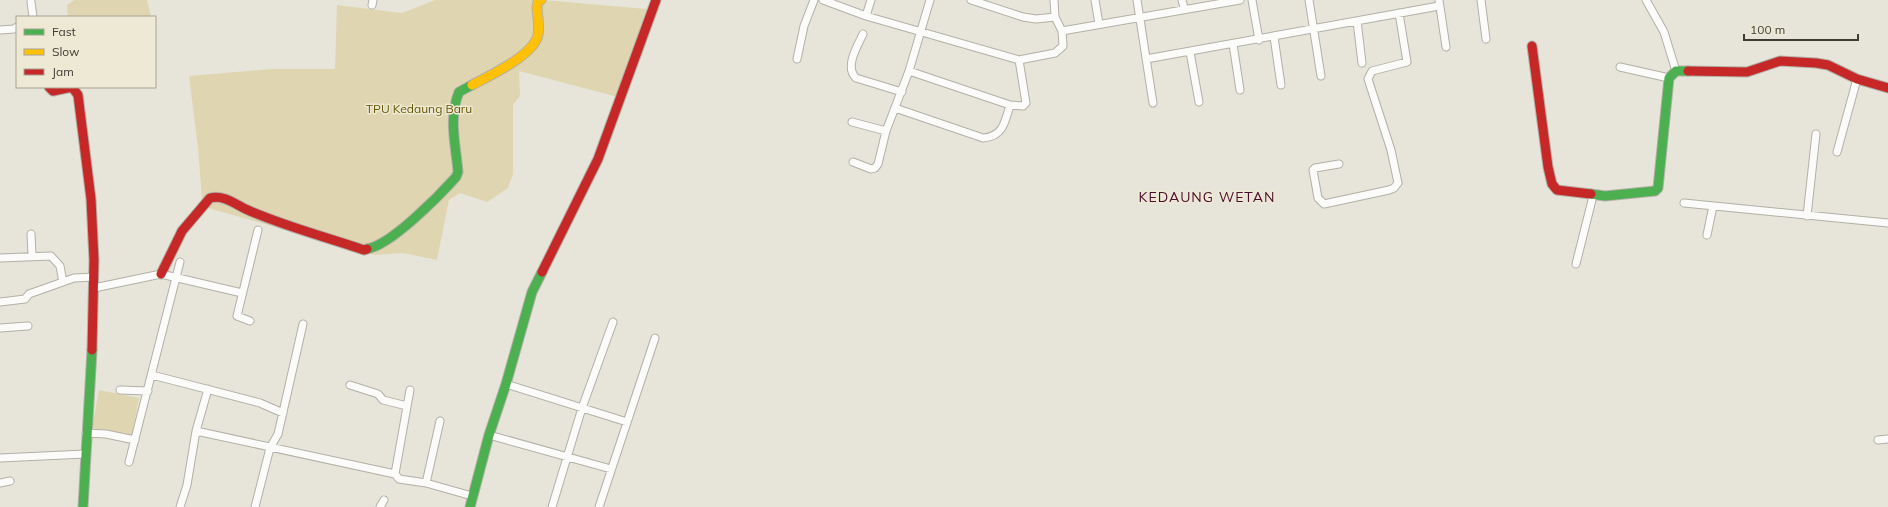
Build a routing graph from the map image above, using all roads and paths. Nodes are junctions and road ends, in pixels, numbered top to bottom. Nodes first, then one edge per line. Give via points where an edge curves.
1 (541, 0) edge
2 (656, 0) edge
3 (814, 0) edge
4 (823, 0) edge
5 (871, 0) edge
6 (930, 0) edge
7 (970, 0) edge
8 (1054, 0) edge
9 (1094, 0) edge
10 (1137, 0) edge
11 (1182, 0) edge
12 (1240, 0) edge
13 (1252, 0) edge
14 (1309, 0) edge
15 (1481, 0) edge
16 (1646, 0) edge
17 (31, 2) dead end
18 (1223, 2) edge
19 (1439, 3) edge
20 (1184, 8) junction
21 (1399, 13) junction
22 (33, 16) edge
23 (866, 16) junction
24 (1140, 16) junction
25 (1055, 17) junction
26 (1357, 21) junction
27 (1099, 24) junction
28 (16, 27) edge
29 (1314, 28) junction
30 (0, 30) edge
31 (1062, 31) junction
32 (920, 32) junction
33 (863, 34) dead end
34 (1274, 37) junction
35 (1486, 39) dead end
36 (1259, 40) junction
37 (1233, 44) junction
38 (1532, 46) dead end
39 (1446, 47) dead end
40 (1190, 52) junction
41 (797, 59) dead end
42 (1146, 59) junction
43 (1019, 60) junction
44 (1362, 63) dead end
45 (1620, 66) dead end
46 (909, 71) junction
47 (1676, 71) junction
48 (1321, 76) dead end
49 (1669, 78) junction
50 (1857, 79) junction
51 (1281, 85) dead end
52 (50, 88) edge
53 (67, 88) edge
54 (73, 88) edge
55 (1888, 88) edge
56 (1240, 90) dead end
57 (902, 92) junction
58 (1199, 102) dead end
59 (1153, 104) dead end
60 (1010, 105) junction
61 (895, 108) junction
62 (852, 122) dead end
63 (886, 131) junction
64 (1816, 134) dead end
65 (1837, 152) dead end
66 (853, 162) dead end
67 (1339, 164) dead end
68 (1592, 196) junction
69 (1684, 203) dead end
70 (1713, 206) junction
71 (1807, 216) junction
72 (1888, 223) edge
73 (258, 230) dead end
74 (31, 234) dead end
75 (1707, 235) dead end
76 (32, 255) junction
77 (0, 258) edge
78 (180, 262) dead end
79 (1576, 264) dead end
80 (161, 274) junction
81 (94, 277) junction
82 (178, 277) junction
83 (63, 282) junction
84 (94, 288) junction
85 (242, 293) junction
86 (0, 302) edge
87 (250, 321) dead end
88 (613, 322) dead end
89 (303, 324) dead end
90 (28, 326) dead end
91 (0, 328) edge
92 (655, 338) dead end
93 (152, 375) junction
94 (506, 384) junction
95 (350, 385) dead end
96 (120, 390) dead end
97 (148, 390) junction
98 (208, 390) junction
99 (410, 390) dead end
100 (407, 406) junction
101 (582, 408) junction
102 (283, 412) junction
103 (440, 421) dead end
104 (627, 422) junction
105 (196, 431) junction
106 (86, 432) junction
107 (489, 435) junction
108 (1888, 439) edge
109 (135, 440) junction
110 (1878, 440) dead end
111 (270, 448) junction
112 (85, 454) junction
113 (566, 457) junction
114 (0, 458) edge
115 (129, 462) dead end
116 (611, 469) junction
117 (395, 474) junction
118 (10, 481) dead end
119 (0, 483) edge
120 (426, 483) junction
121 (472, 496) junction
122 (384, 500) dead end
123 (83, 507) edge
124 (180, 507) edge
125 (255, 507) edge
126 (380, 507) edge
127 (470, 507) edge
128 (552, 507) edge
129 (599, 507) edge

1 - 80 street via 536,7 537,38 528,51 459,92 454,102 452,115 458,172 456,177 432,204 377,246 364,250 244,209 221,197 210,198 182,231
2 - 94 street via 598,159 533,289
3 - 41 street via 804,26
4 - 23 street
5 - 23 street
6 - 32 street
7 - 25 street via 1022,17
8 - 25 street
9 - 27 street
10 - 24 street
11 - 20 street
12 - 18 street
13 - 36 street
14 - 29 street
15 - 35 street
16 - 47 street via 1664,32
17 - 22 street
18 - 20 street
19 - 21 street
19 - 39 street
20 - 24 street
21 - 26 street
21 - 67 street via 1407,62 1372,71 1368,79 1391,150 1398,183 1389,190 1324,204 1318,198 1313,170
23 - 32 street
24 - 27 street
24 - 42 street
25 - 31 street
26 - 29 street
26 - 44 street
27 - 31 street
28 - 30 street
29 - 34 street
29 - 48 street
31 - 43 street via 1063,46 1055,54
32 - 43 street
32 - 46 street
33 - 57 street via 850,66 853,75
34 - 36 street
34 - 51 street
36 - 37 street
37 - 40 street
37 - 56 street
38 - 68 street via 1552,184 1557,190
40 - 42 street
40 - 58 street
42 - 59 street
43 - 60 street via 1026,103 1023,106
45 - 49 street
46 - 57 street
46 - 60 street
47 - 49 street
47 - 50 street via 1747,72 1787,61 1828,65
49 - 68 street via 1658,188 1655,191
50 - 55 street
50 - 65 street
52 - 53 street via 53,91
54 - 81 street via 77,94 91,200
57 - 61 street
60 - 61 street via 1003,128 990,138 983,138
61 - 63 street
62 - 63 street
63 - 66 street via 875,168 871,169
64 - 71 street
68 - 79 street
69 - 70 street
70 - 71 street
70 - 75 street
71 - 72 street
73 - 85 street
74 - 76 street
76 - 77 street
76 - 83 street via 50,256 56,261 60,266
78 - 82 street
80 - 82 street
80 - 84 street
81 - 83 street via 77,277
81 - 84 street
82 - 85 street
82 - 93 street
83 - 86 street via 28,294 25,299
84 - 106 street via 92,367
85 - 87 street via 238,316
88 - 101 street
89 - 102 street
90 - 91 street
92 - 104 street
93 - 97 street
93 - 98 street
94 - 101 street
94 - 107 street
95 - 100 street via 381,395 383,400
96 - 97 street
97 - 109 street
98 - 102 street via 260,403
98 - 105 street
99 - 100 street
100 - 117 street
101 - 104 street
101 - 113 street
102 - 111 street via 278,434
103 - 120 street
104 - 116 street
105 - 111 street
105 - 124 street
106 - 109 street
106 - 112 street
107 - 113 street
107 - 121 street
108 - 110 street
109 - 115 street
111 - 117 street
111 - 125 street
112 - 114 street
112 - 123 street
113 - 116 street
113 - 128 street
116 - 129 street
117 - 120 street via 399,479
118 - 119 street
120 - 121 street
121 - 127 street
122 - 126 street

